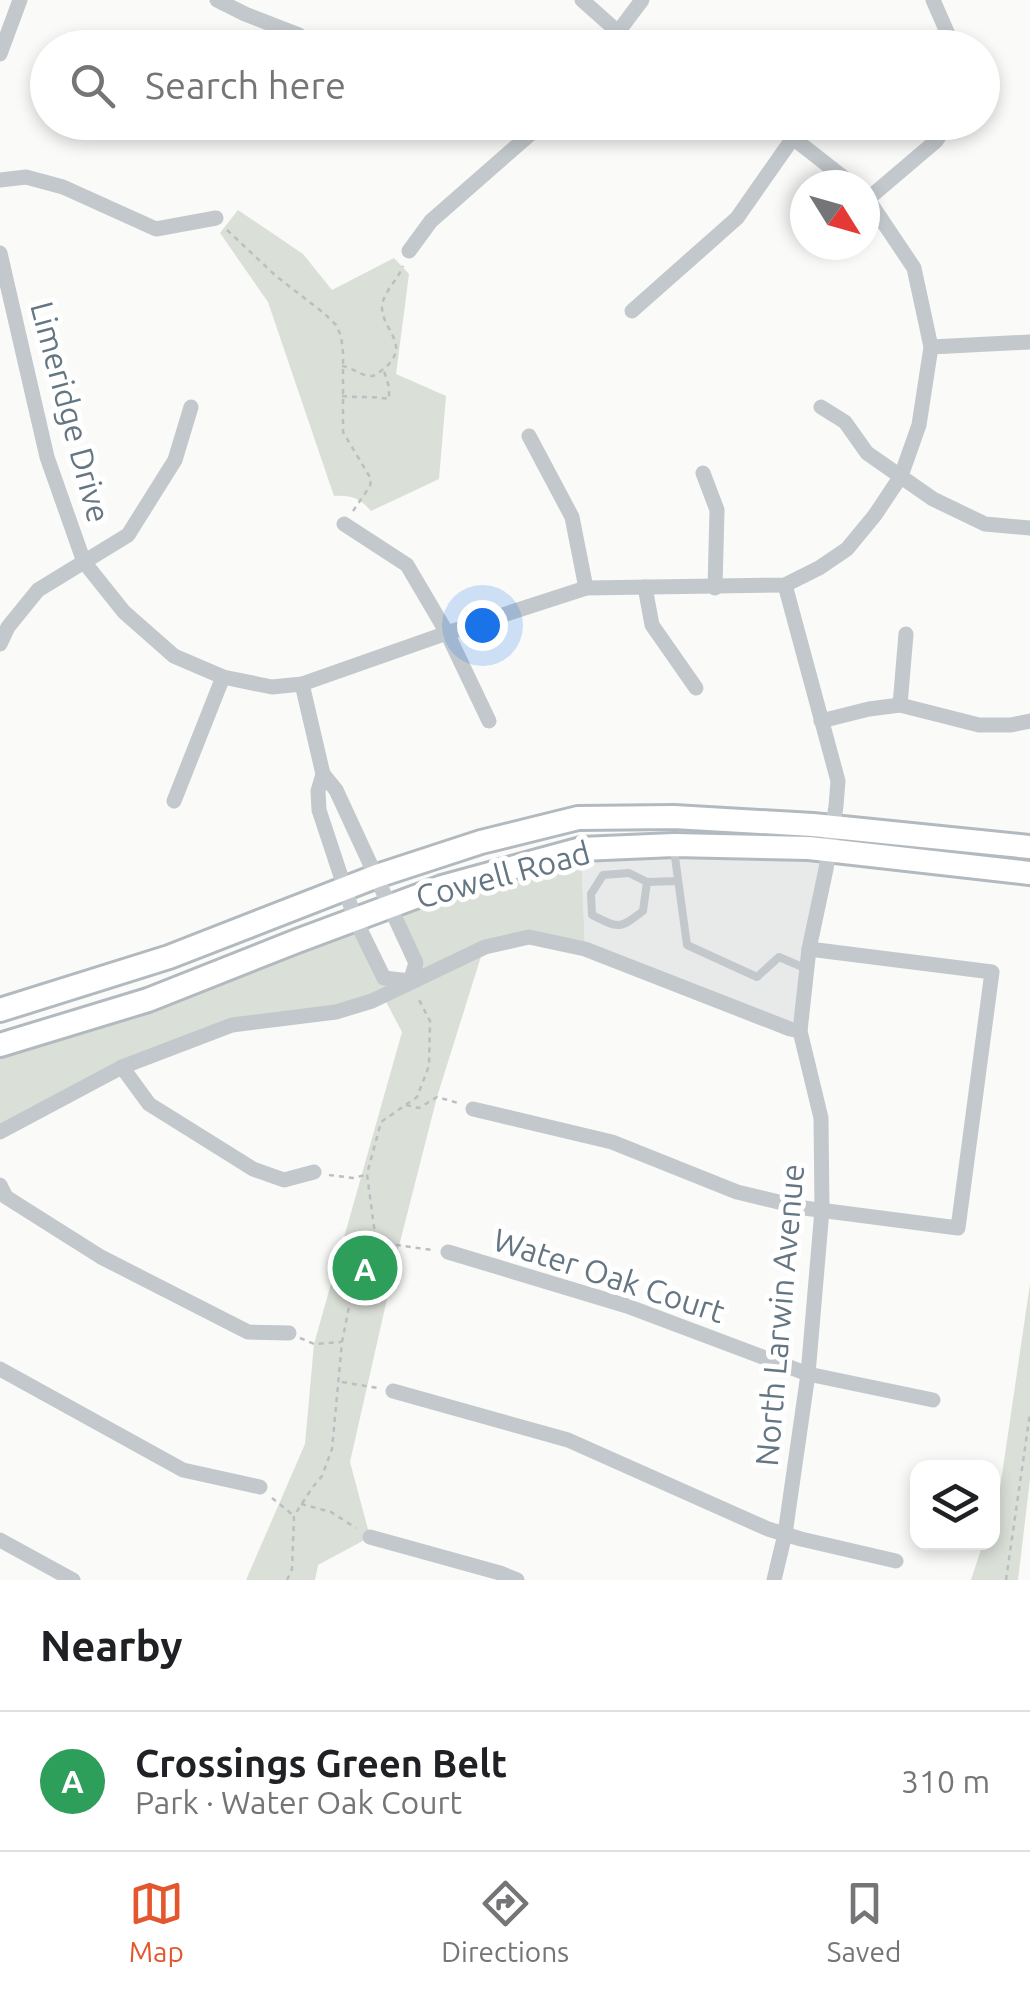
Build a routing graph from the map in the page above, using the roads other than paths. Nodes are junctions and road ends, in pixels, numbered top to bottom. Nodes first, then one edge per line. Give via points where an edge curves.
1 (20, 0) edge
2 (217, 0) edge
3 (582, 0) edge
4 (642, 0) edge
5 (933, 0) edge
6 (286, 30) edge
7 (616, 30) edge
8 (620, 30) edge
9 (946, 30) edge
10 (0, 54) edge
11 (524, 140) edge
12 (792, 140) edge
13 (796, 140) edge
14 (937, 140) edge
15 (834, 170) edge
16 (0, 180) edge
17 (880, 186) edge
18 (880, 216) edge
19 (216, 218) road end
20 (408, 251) road end
21 (0, 252) edge
22 (632, 311) dead end
23 (1030, 342) edge
24 (930, 347) junction
25 (191, 407) dead end
26 (821, 408) dead end
27 (529, 436) dead end
28 (703, 473) dead end
29 (901, 476) junction
30 (344, 524) road end
31 (1030, 528) edge
32 (84, 562) junction
33 (785, 585) junction
34 (645, 587) junction
35 (586, 588) junction
36 (715, 588) junction
37 (447, 632) junction
38 (906, 634) dead end
39 (0, 644) edge
40 (223, 677) junction
41 (302, 684) junction
42 (696, 688) dead end
43 (900, 705) junction
44 (490, 721) dead end
45 (821, 721) junction
46 (1030, 721) edge
47 (323, 774) junction
48 (174, 801) dead end
49 (831, 838) junction
50 (674, 845) junction
51 (1030, 847) edge
52 (1030, 873) edge
53 (377, 876) junction
54 (678, 881) junction
55 (647, 882) junction
56 (345, 888) junction
57 (391, 905) junction
58 (355, 919) junction
59 (809, 950) junction
60 (807, 969) junction
61 (410, 982) junction
62 (0, 1010) edge
63 (800, 1030) junction
64 (0, 1046) edge
65 (122, 1066) junction
66 (474, 1108) road end
67 (0, 1132) edge
68 (314, 1172) road end
69 (0, 1185) edge
70 (822, 1210) junction
71 (448, 1252) road end
72 (289, 1333) road end
73 (0, 1369) edge
74 (808, 1374) junction
75 (393, 1391) road end
76 (933, 1400) dead end
77 (260, 1487) road end
78 (785, 1534) junction
79 (370, 1537) road end
80 (0, 1540) edge
81 (896, 1561) dead end
82 (73, 1580) edge
83 (517, 1580) edge
84 (774, 1580) edge

1 - 10 street
2 - 6 street
3 - 7 street
4 - 8 street
5 - 9 street
11 - 20 street
12 - 22 street via 737,218
13 - 15 street
14 - 17 street
16 - 19 street via 26,177 63,187 156,229
18 - 24 street, Limeridge Drive via 914,268
21 - 32 street, Limeridge Drive via 47,457
23 - 24 street
24 - 29 street, Limeridge Drive via 919,425
25 - 32 street via 175,460 128,535
26 - 29 street
27 - 35 street via 572,517
28 - 36 street via 717,510
29 - 31 street via 985,524
29 - 33 street, Limeridge Drive via 848,548
30 - 37 street via 407,565
32 - 39 street via 38,590
32 - 40 street, Limeridge Drive via 124,612 174,656
33 - 36 street, Limeridge Drive
33 - 45 street, North Larwin Avenue
34 - 35 street, Limeridge Drive
34 - 36 street, Limeridge Drive
34 - 42 street via 652,625
35 - 37 street, Limeridge Drive
37 - 41 street, Limeridge Drive
37 - 44 street
38 - 43 street
40 - 41 street, Limeridge Drive
40 - 48 street
41 - 47 street
43 - 45 street
43 - 46 street via 979,725
45 - 49 street, North Larwin Avenue via 838,782
47 - 53 street
47 - 56 street via 319,810
49 - 50 street, Cowell Road
49 - 51 street, Cowell Road
49 - 52 street, Cowell Road
49 - 53 street, Cowell Road via 674,817 578,818
49 - 59 street, North Larwin Avenue
50 - 54 lane
50 - 57 street, Cowell Road via 581,849
53 - 56 street, Cowell Road
53 - 57 street
54 - 55 lane
54 - 60 lane via 687,945 757,977 778,957
55 - 55 lane via 644,911 624,926 592,915 591,894 603,874 629,873
56 - 58 street
56 - 62 street, Cowell Road via 169,956
57 - 58 street, Cowell Road
57 - 61 street via 416,963
58 - 61 street via 384,978
58 - 64 street, Cowell Road via 148,1000
59 - 60 street, North Larwin Avenue
59 - 70 street via 992,972 958,1228
60 - 63 street, North Larwin Avenue
61 - 63 street via 484,947 530,937 585,949
61 - 65 street via 336,1012 232,1024
63 - 70 street, North Larwin Avenue via 822,1118
65 - 67 street
65 - 68 street via 149,1104 254,1168 284,1180
66 - 70 street via 612,1142 736,1192
69 - 72 street via 6,1196 101,1257 248,1332
70 - 74 street, North Larwin Avenue
71 - 74 street, Water Oak Court via 627,1306
73 - 77 street via 183,1470
74 - 76 street, Water Oak Court
74 - 78 street, North Larwin Avenue
75 - 78 street via 568,1440
78 - 81 street
78 - 84 street, North Larwin Avenue
79 - 83 street
80 - 82 street

